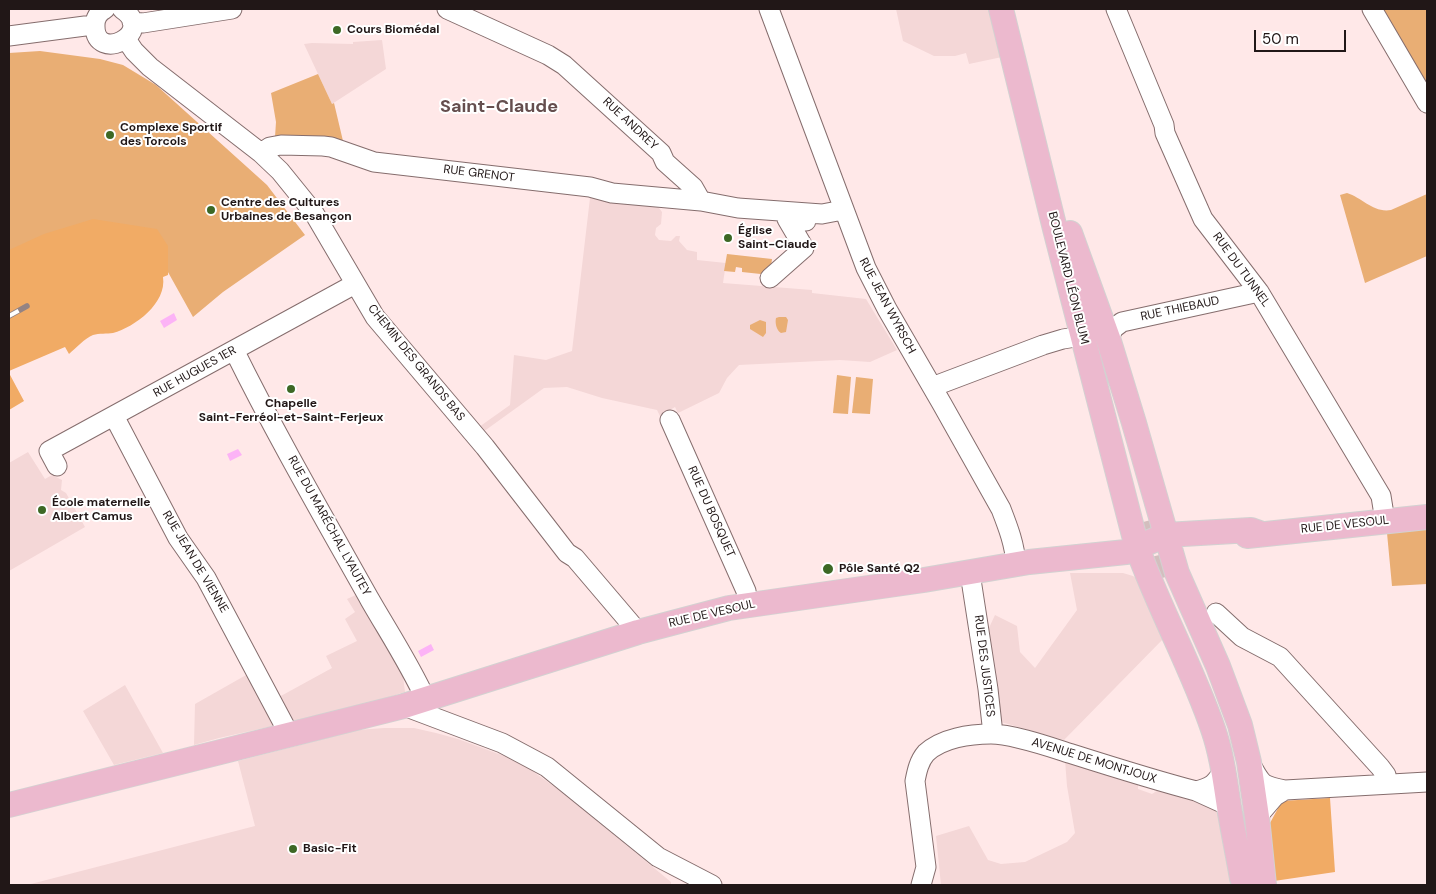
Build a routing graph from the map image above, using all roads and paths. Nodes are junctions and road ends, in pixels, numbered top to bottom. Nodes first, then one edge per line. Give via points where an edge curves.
1 (105, 9) edge
2 (232, 9) edge
3 (447, 9) edge
4 (768, 9) edge
5 (1001, 9) edge
6 (1014, 9) edge
7 (1116, 9) edge
8 (1372, 9) edge
9 (127, 23) edge
10 (95, 26) junction
11 (9, 36) edge
12 (1427, 103) edge
13 (261, 153) junction
14 (700, 201) junction
15 (843, 210) junction
16 (822, 222) dead end
17 (1060, 227) junction
18 (770, 278) dead end
19 (355, 284) junction
20 (1259, 292) junction
21 (1082, 336) junction
22 (1108, 338) junction
23 (234, 350) junction
24 (932, 387) junction
25 (114, 416) junction
26 (670, 420) dead end
27 (57, 466) dead end
28 (1427, 518) edge
29 (1147, 521) tunnel mouth
30 (1385, 521) junction
31 (1173, 545) junction
32 (1022, 563) junction
33 (1148, 564) junction
34 (970, 573) junction
35 (748, 604) junction
36 (1216, 613) dead end
37 (638, 632) junction
38 (420, 708) junction
39 (289, 734) junction
40 (993, 734) junction
41 (1249, 762) junction
42 (1224, 770) junction
43 (1427, 782) edge
44 (1388, 784) junction
45 (1285, 790) junction
46 (1196, 791) junction
47 (1234, 802) junction
48 (9, 805) edge
49 (1257, 817) junction
50 (1251, 884) edge
51 (711, 885) edge
52 (921, 885) edge

1 - 10 street via 98,15
2 - 9 street
3 - 14 street, RUE ANDREY via 564,65 661,153 665,162 693,187
4 - 15 street, RUE JEAN WYRSCH
5 - 17 main road, BOULEVARD LÉON BLUM
6 - 17 main road, BOULEVARD LÉON BLUM
7 - 20 street, RUE DU TUNNEL via 1203,219
8 - 12 street
9 - 10 street via 115,44 99,37
9 - 13 street, CHEMIN DES GRANDS BAS via 134,51
10 - 11 street
13 - 14 street, RUE GRENOT via 281,144 323,146 374,162 590,187 648,198
13 - 19 street, CHEMIN DES GRANDS BAS via 314,213
14 - 15 street via 735,208 822,214
15 - 24 street, RUE JEAN WYRSCH via 871,279
16 - 18 street via 787,219 804,248
17 - 21 main road, BOULEVARD LÉON BLUM
17 - 22 main road
17 - 29 main road, BOULEVARD LÉON BLUM via 1126,438
19 - 23 street, RUE HUGUES 1ER
19 - 37 street, CHEMIN DES GRANDS BAS via 375,316 485,447 567,553 575,558
20 - 22 street, RUE THIEBAUD via 1122,322
20 - 30 street, RUE DU TUNNEL via 1368,472 1381,496
21 - 24 street via 1063,339
21 - 33 main road, BOULEVARD LÉON BLUM
22 - 31 main road
23 - 25 street, RUE HUGUES 1ER
23 - 38 street, RUE DU MARÉCHAL LYAUTEY via 418,683
24 - 32 street, RUE JEAN WYRSCH via 1000,508
25 - 27 street, RUE HUGUES 1ER via 49,452
25 - 39 street, RUE JEAN DE VIENNE via 178,538 206,578
26 - 35 street, RUE DU BOSQUET via 746,591
28 - 30 main road, RUE DE VESOUL
30 - 31 main road, RUE DE VESOUL via 1262,534 1250,530
31 - 33 main road, RUE DE VESOUL
31 - 41 main road via 1177,573 1218,666 1240,725
32 - 33 main road, RUE DE VESOUL via 1126,552
32 - 34 main road, RUE DE VESOUL
33 - 42 main road via 1214,730
33 - 47 main road via 1207,679 1223,722 1233,758
34 - 35 main road, RUE DE VESOUL
34 - 40 street, RUE DES JUSTICES
35 - 37 main road, RUE DE VESOUL
36 - 44 street via 1242,637 1280,657 1380,767
37 - 38 main road, RUE DE VESOUL
38 - 39 main road, RUE DE VESOUL
38 - 51 street via 502,743 547,767 658,856
39 - 48 main road, RUE DE VESOUL
40 - 46 street, AVENUE DE MONTJOUX
40 - 52 street, RUE DES JUSTICES via 947,742 925,754 918,765 916,781 926,867
41 - 45 street via 1260,782
41 - 49 main road
42 - 46 street via 1214,784
42 - 47 main road
43 - 44 street
44 - 45 street
45 - 49 street via 1275,796
46 - 47 street, AVENUE DE MONTJOUX
47 - 50 main road
49 - 50 main road

